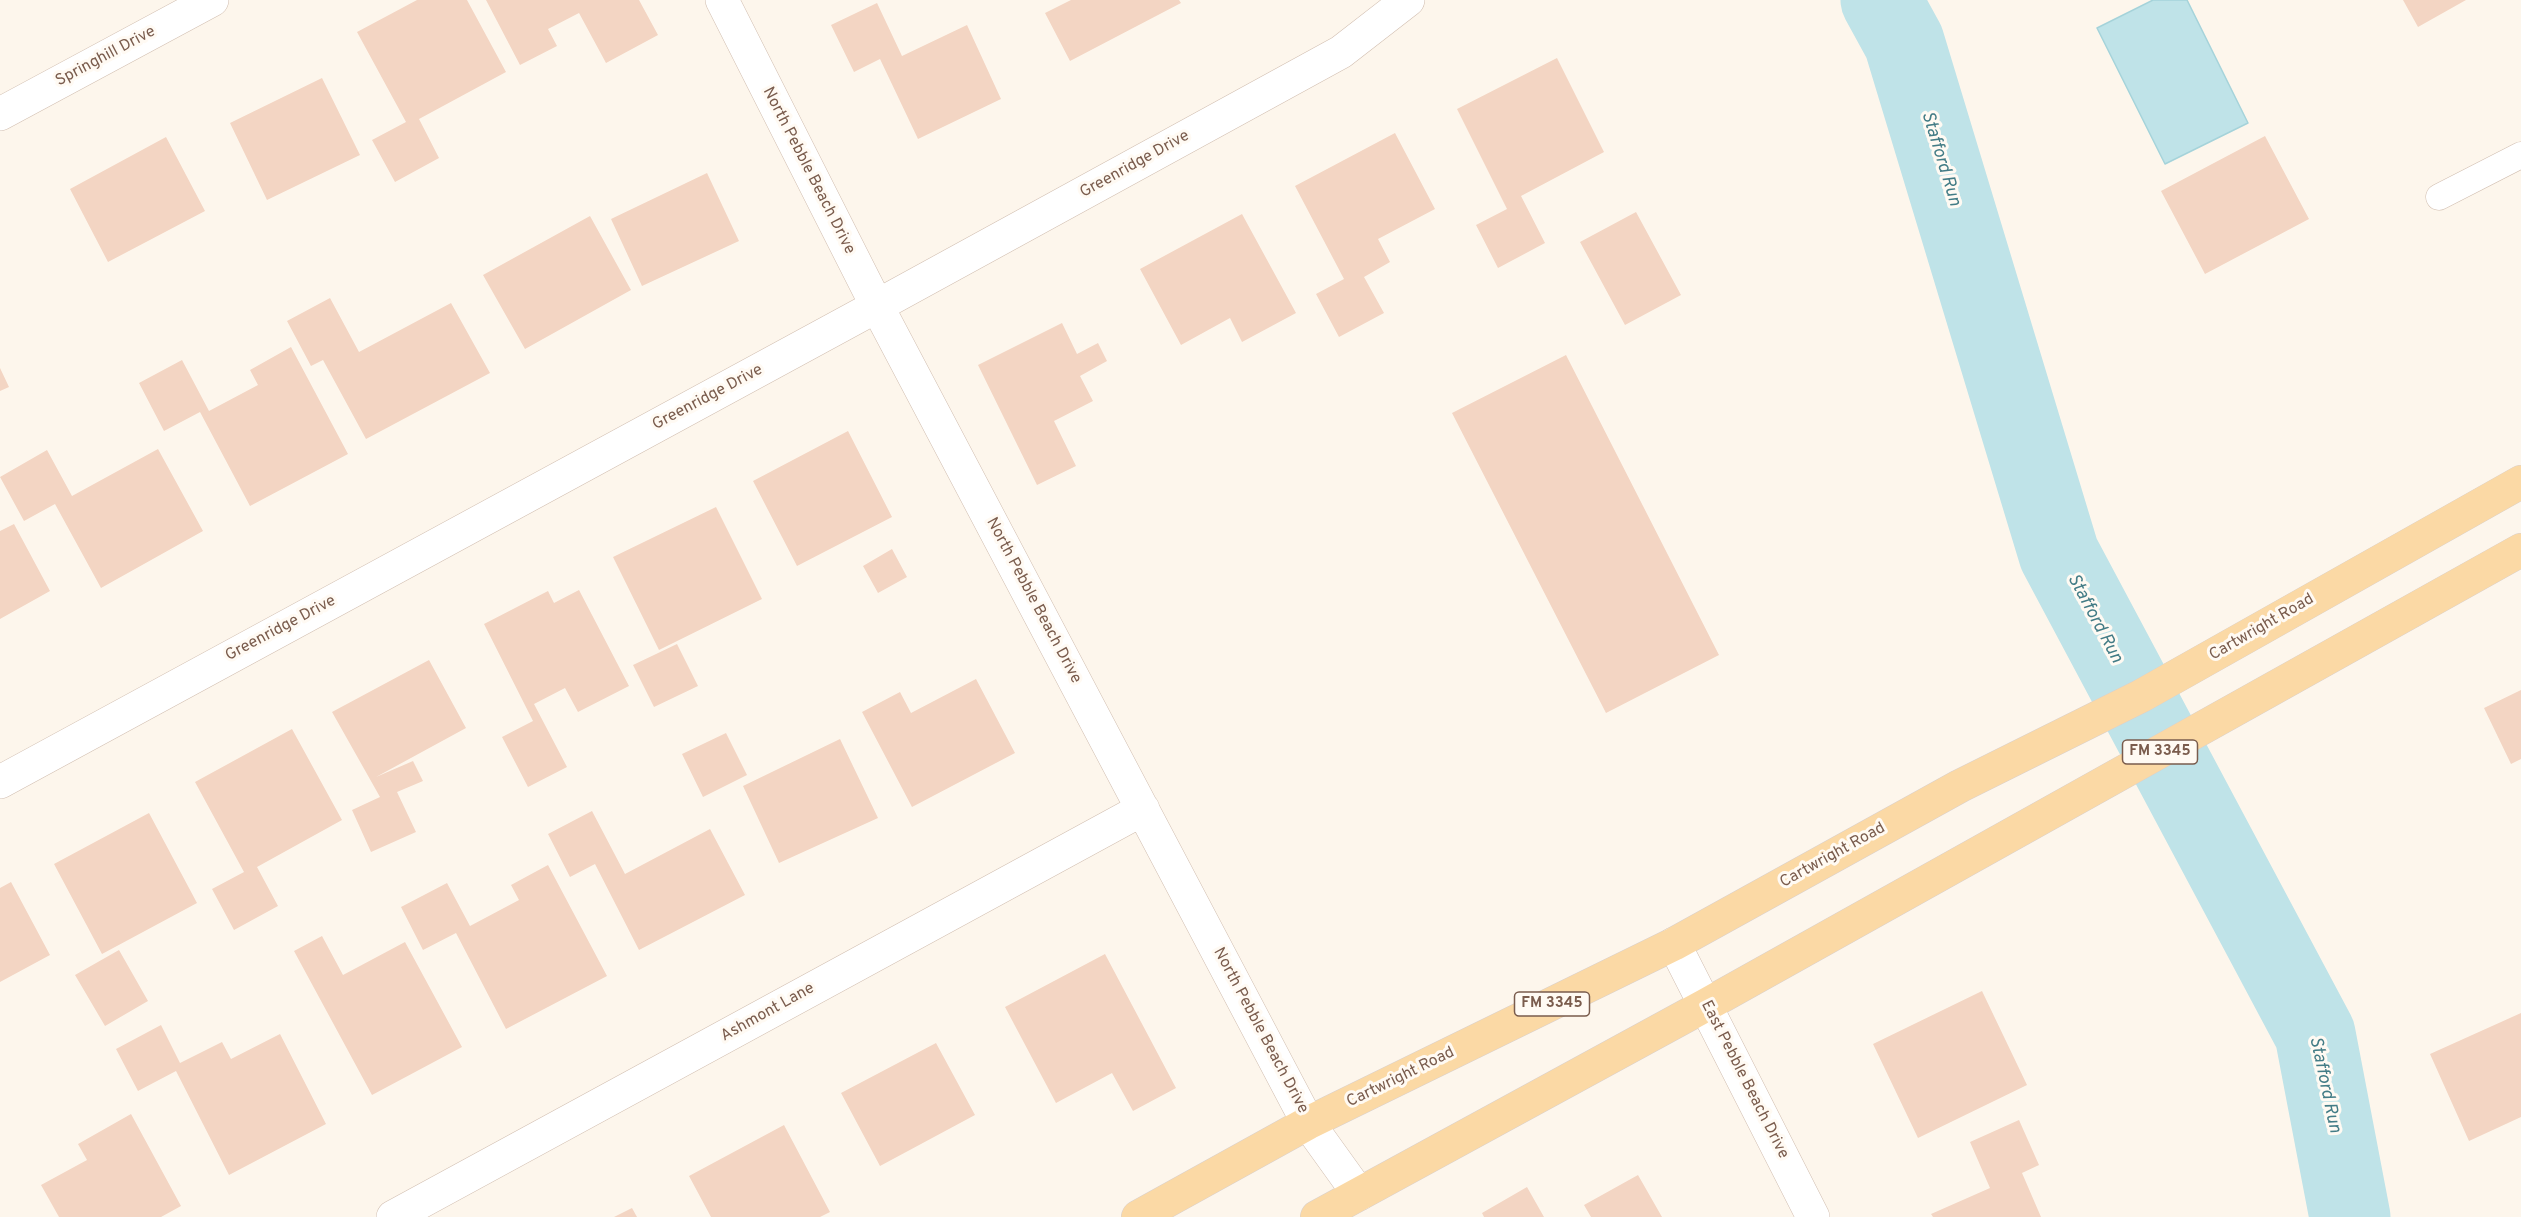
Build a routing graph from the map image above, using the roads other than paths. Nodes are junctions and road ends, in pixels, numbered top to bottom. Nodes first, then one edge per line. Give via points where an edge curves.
1 (212, 0) edge
2 (722, 0) edge
3 (1408, 0) edge
4 (0, 114) edge
5 (2521, 155) edge
6 (2439, 197) dead end
7 (877, 306) junction
8 (2521, 482) edge
9 (2521, 550) edge
10 (0, 782) edge
11 (1143, 809) junction
12 (1674, 944) junction
13 (1706, 1005) junction
14 (1308, 1123) junction
15 (1359, 1194) junction
16 (393, 1217) edge
17 (1139, 1217) edge
18 (1317, 1217) edge
19 (1813, 1217) edge

1 - 4 street, Springhill Drive
2 - 7 street, North Pebble Beach Drive
3 - 7 street, Greenridge Drive via 1341,52
5 - 6 lane
7 - 10 street, Greenridge Drive
7 - 11 street, North Pebble Beach Drive
8 - 12 main road, Cartwright Road / FM 3345 via 2141,696 1960,786
9 - 13 main road, FM 3345
11 - 14 street, North Pebble Beach Drive
11 - 16 street, Ashmont Lane
12 - 13 street, East Pebble Beach Drive
12 - 14 main road, Cartwright Road / FM 3345
13 - 15 main road, FM 3345
13 - 19 street, East Pebble Beach Drive
14 - 15 street, North Pebble Beach Drive
14 - 17 main road, Cartwright Road / FM 3345
15 - 18 main road, FM 3345

